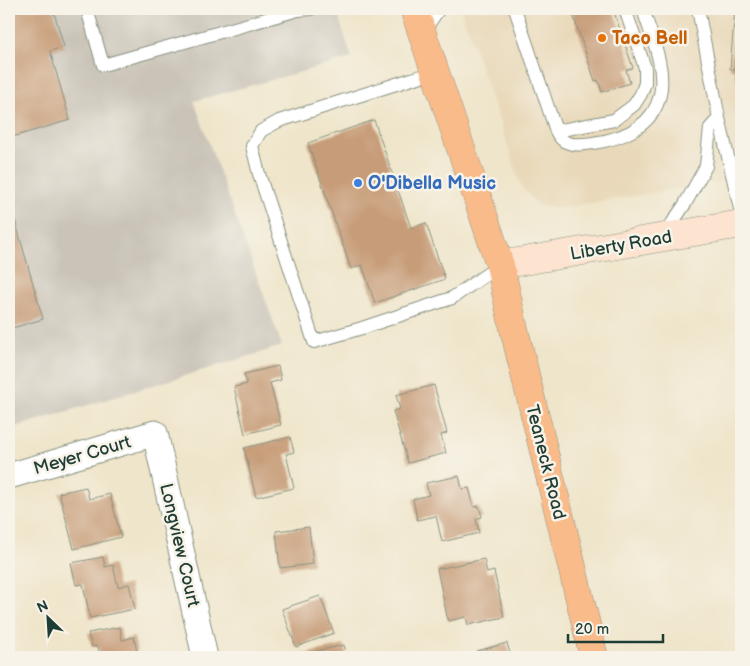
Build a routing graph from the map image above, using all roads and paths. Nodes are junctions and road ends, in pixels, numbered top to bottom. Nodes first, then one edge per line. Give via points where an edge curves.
1 (87, 9) edge
2 (302, 9) edge
3 (439, 9) edge
4 (515, 9) edge
5 (624, 9) edge
6 (643, 9) edge
7 (698, 9) edge
8 (418, 21) edge
9 (434, 72) junction
10 (719, 118) junction
11 (556, 131) junction
12 (741, 214) edge
13 (741, 224) edge
14 (662, 237) junction
15 (500, 265) junction
16 (155, 433) joint
17 (9, 476) edge
18 (205, 657) edge
19 (594, 657) edge

1 - 2 lane via 103,65
3 - 8 lane
4 - 11 lane
5 - 11 lane via 645,68 641,94 634,105 614,120
6 - 11 lane via 661,69 659,98 652,112 630,133 611,140 580,144 566,142
7 - 10 lane
8 - 9 main road, Teaneck Road
9 - 15 main road, Teaneck Road
9 - 15 lane via 279,121 261,131 252,146 314,342 452,298
10 - 12 lane
10 - 14 lane via 710,128 706,166
13 - 14 main road, Liberty Road
14 - 15 main road, Liberty Road
15 - 19 main road, Teaneck Road
16 - 17 street, Meyer Court
16 - 18 street, Longview Court

